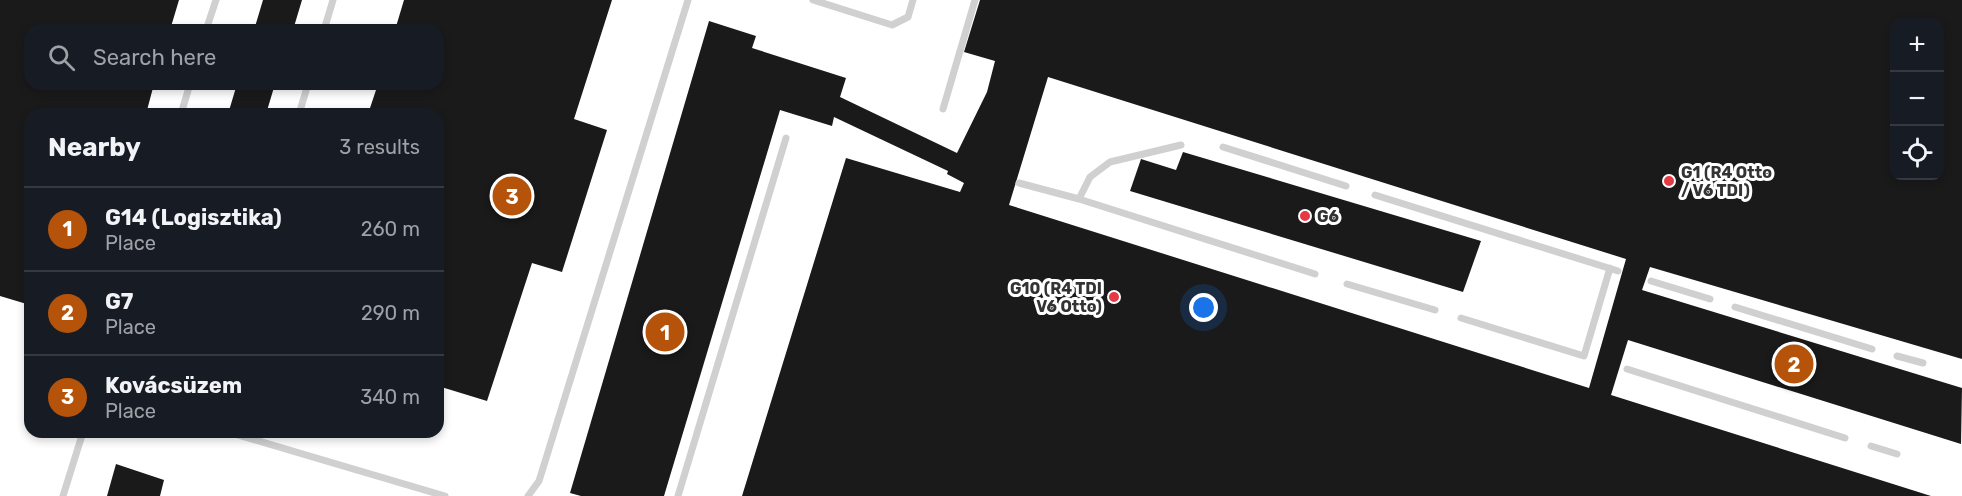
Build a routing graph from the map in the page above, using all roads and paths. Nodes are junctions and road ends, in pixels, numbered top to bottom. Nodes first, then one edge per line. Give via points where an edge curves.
1 (216, 0) edge
2 (333, 0) edge
3 (688, 0) edge
4 (813, 0) edge
5 (913, 0) edge
6 (975, 0) edge
7 (208, 24) edge
8 (326, 24) edge
9 (188, 90) edge
10 (306, 90) edge
11 (183, 108) edge
12 (301, 108) edge
13 (943, 109) dead end
14 (786, 138) dead end
15 (1181, 145) dead end
16 (1223, 147) dead end
17 (1019, 183) dead end
18 (1346, 186) dead end
19 (1375, 195) dead end
20 (1079, 199) junction
21 (1315, 274) dead end
22 (1651, 281) dead end
23 (1347, 284) dead end
24 (1710, 299) dead end
25 (1735, 307) dead end
26 (1435, 310) dead end
27 (1461, 318) dead end
28 (1872, 349) dead end
29 (1897, 356) dead end
30 (1923, 363) dead end
31 (1627, 369) dead end
32 (81, 438) edge
33 (248, 438) edge
34 (1845, 438) dead end
35 (1871, 446) dead end
36 (1897, 454) dead end
37 (63, 496) edge
38 (446, 496) edge
39 (528, 496) edge
40 (678, 496) edge

1 - 7 lane
2 - 8 lane
3 - 39 lane via 539,481
4 - 5 lane via 892,25 908,17
6 - 13 lane
9 - 11 lane
10 - 12 lane
14 - 40 lane
15 - 20 lane via 1110,162 1090,177
16 - 18 lane
17 - 20 lane
19 - 27 lane via 1614,270 1584,356
20 - 21 lane
22 - 24 lane
23 - 26 lane
25 - 28 lane
29 - 30 lane
31 - 34 lane
32 - 37 lane
33 - 38 lane
35 - 36 lane

